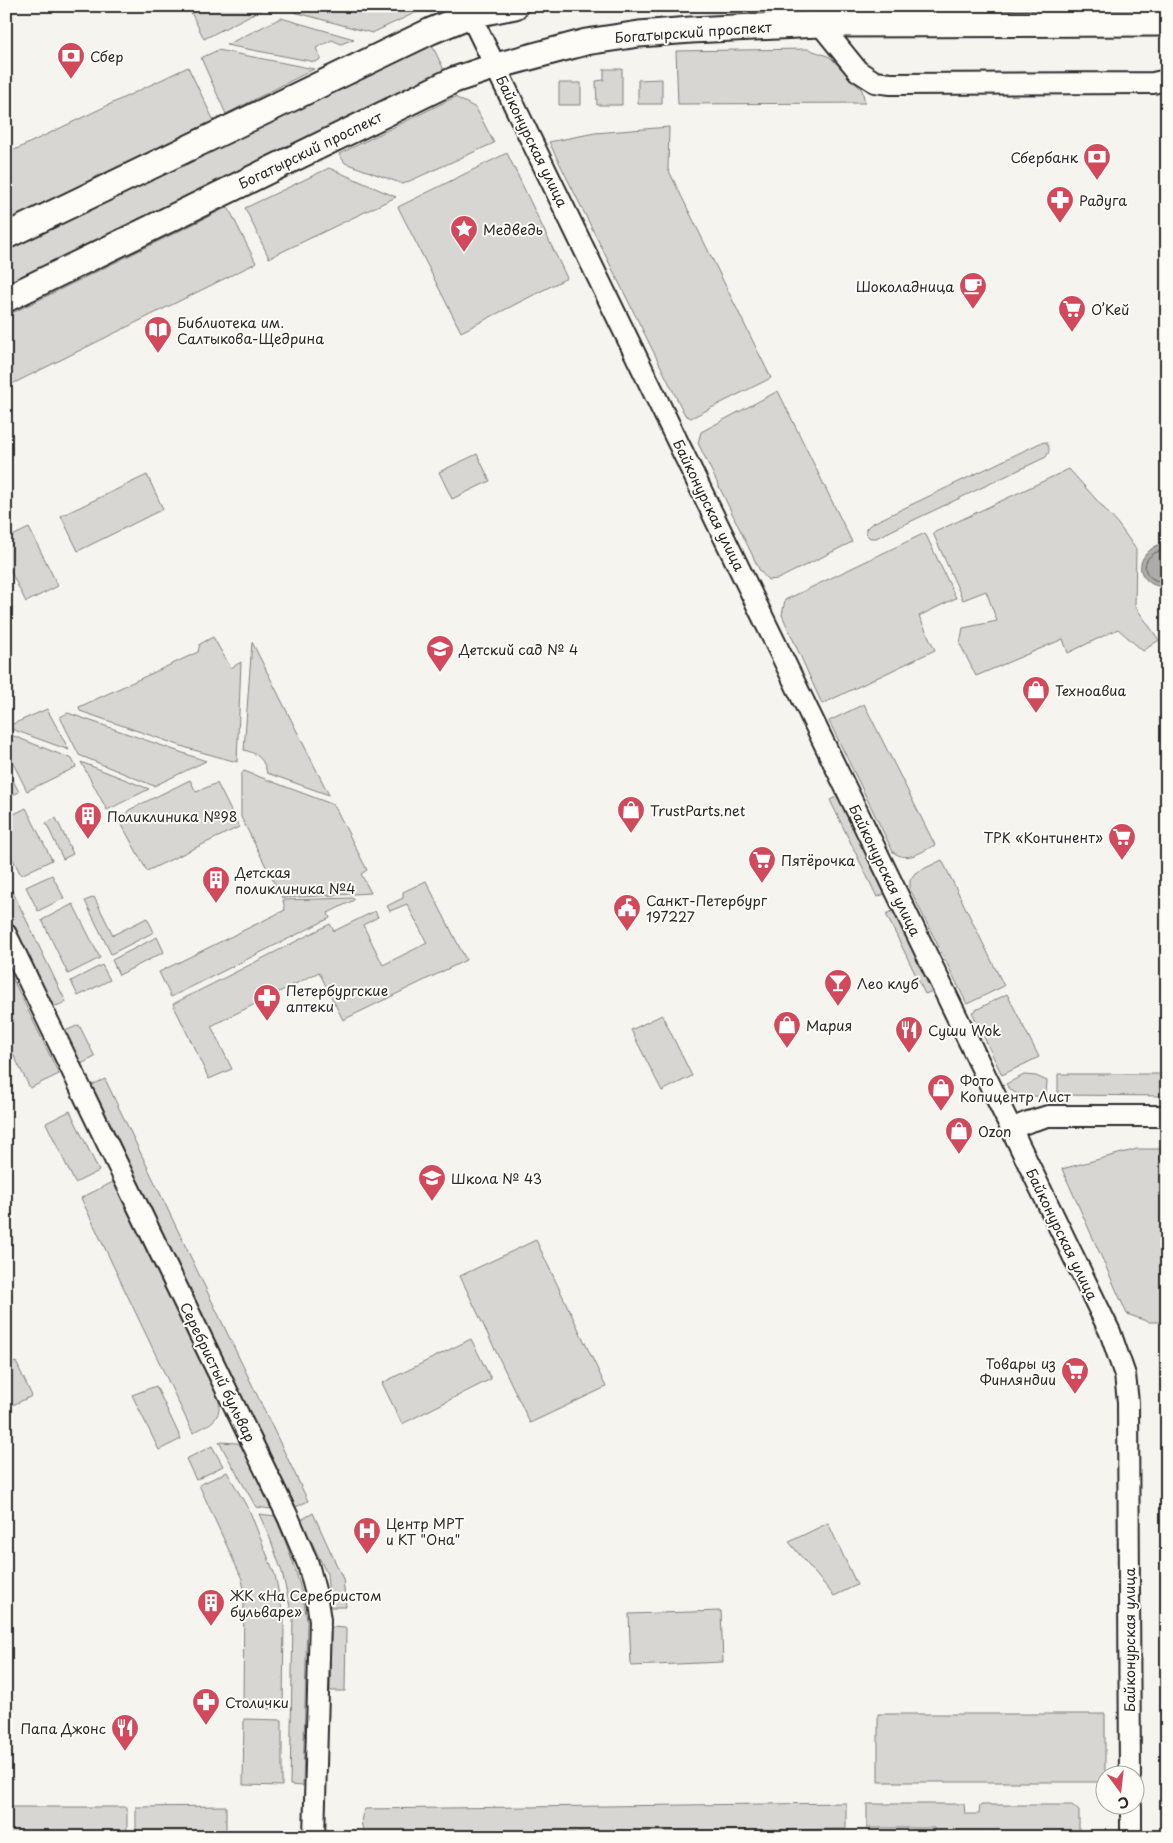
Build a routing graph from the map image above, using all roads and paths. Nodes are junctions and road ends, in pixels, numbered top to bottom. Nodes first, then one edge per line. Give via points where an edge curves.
1 (515, 6) edge
2 (468, 11) edge
3 (1167, 23) edge
4 (820, 24) junction
5 (496, 66) junction
6 (1167, 80) edge
7 (6, 236) edge
8 (6, 299) edge
9 (6, 934) edge
10 (1167, 1116) edge
11 (1011, 1129) junction
12 (1130, 1766) edge
13 (1130, 1816) edge
14 (314, 1837) edge
15 (1131, 1837) edge

1 - 2 main road
2 - 5 street, Байконурская улица
2 - 7 main road
3 - 4 main road, Богатырский проспект
4 - 5 main road, Богатырский проспект via 639,34 586,42
4 - 6 street via 858,71 875,82 1153,83
5 - 8 main road, Богатырский проспект via 454,80
5 - 11 street, Байконурская улица
9 - 14 street, Серебристый бульвар via 308,1564 320,1620
10 - 11 street via 1048,1116
11 - 12 street, Байконурская улица via 1110,1332 1125,1374 1128,1402
13 - 15 street

